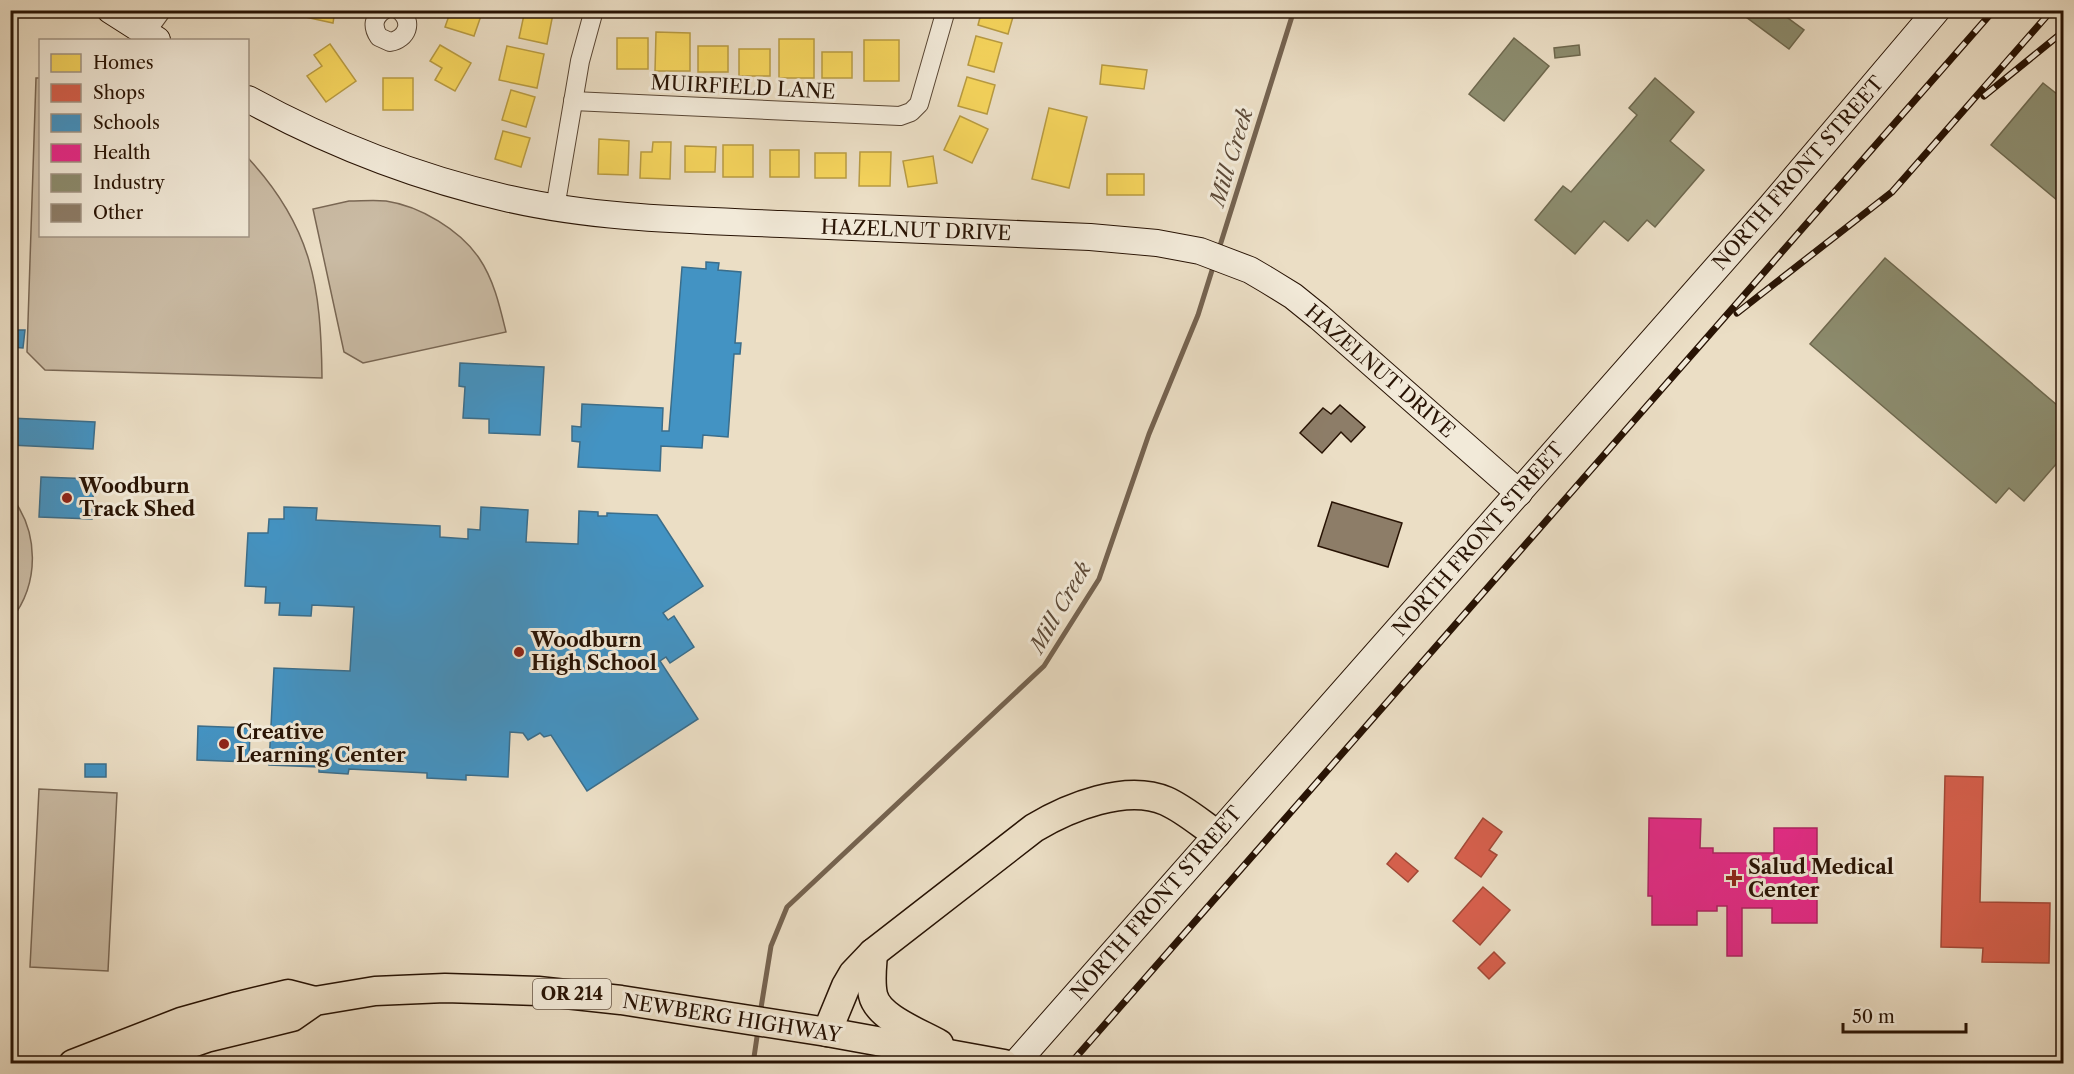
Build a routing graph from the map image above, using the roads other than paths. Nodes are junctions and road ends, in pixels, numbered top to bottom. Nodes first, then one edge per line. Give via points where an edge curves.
1 (110, 10) edge
2 (162, 10) edge
3 (384, 10) edge
4 (594, 10) edge
5 (946, 10) edge
6 (1937, 10) edge
7 (402, 11) edge
8 (152, 36) edge
9 (249, 100) edge
10 (573, 101) junction
11 (555, 208) junction
12 (1519, 493) junction
13 (1216, 834) junction
14 (873, 953) junction
15 (315, 1001) junction
16 (827, 1032) junction
17 (964, 1056) junction
18 (73, 1064) edge
19 (131, 1064) edge
20 (1004, 1064) edge
21 (1015, 1064) edge

1 - 8 street
2 - 8 street
3 - 7 street via 377,15 374,26 379,37 390,42 406,32
4 - 10 street
5 - 10 street, MUIRFIELD LANE via 923,93 911,112 885,117
6 - 12 street, NORTH FRONT STREET
9 - 11 street, HAZELNUT DRIVE via 301,127 412,172
10 - 11 street
11 - 12 street, HAZELNUT DRIVE via 642,218 1090,237 1200,251 1250,270 1293,296
12 - 13 street, NORTH FRONT STREET
13 - 14 main road via 1182,810 1152,797 1118,797 1075,808 1034,828
13 - 21 street, NORTH FRONT STREET
14 - 16 main road via 846,986
14 - 17 main road via 872,993 882,1010 906,1027
15 - 16 main road, NEWBERG HIGHWAY / OR 214 via 445,988 538,991
15 - 18 main road, NEWBERG HIGHWAY / OR 214 via 288,994 228,1009 181,1022
15 - 19 main road, NEWBERG HIGHWAY / OR 214 via 292,1017 206,1038
16 - 17 main road, NEWBERG HIGHWAY / OR 214
17 - 20 main road, NEWBERG HIGHWAY / OR 214

